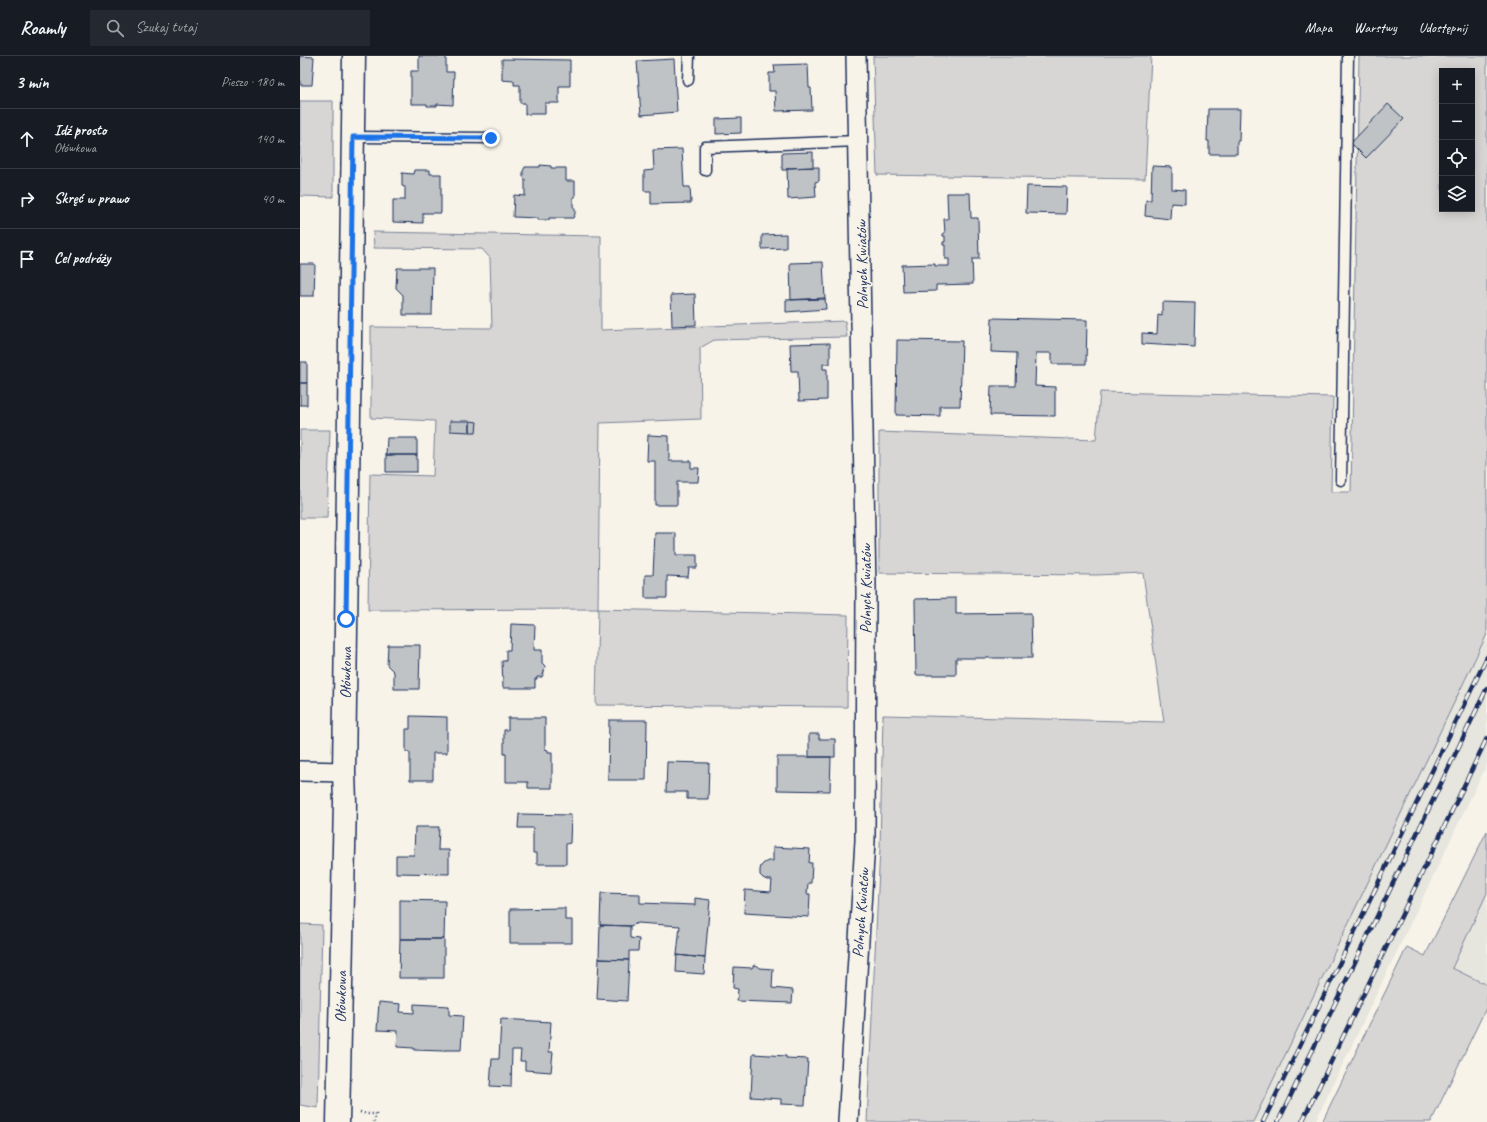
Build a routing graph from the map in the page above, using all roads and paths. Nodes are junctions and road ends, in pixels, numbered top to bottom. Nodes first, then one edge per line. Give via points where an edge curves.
1 (354, 56) edge
2 (689, 56) edge
3 (856, 56) edge
4 (1348, 56) edge
5 (688, 80) dead end
6 (353, 137) junction
7 (491, 138) dead end
8 (858, 142) junction
9 (705, 170) dead end
10 (1342, 480) dead end
11 (300, 771) edge
12 (344, 772) junction
13 (376, 1114) dead end
14 (338, 1122) edge
15 (374, 1122) edge
16 (848, 1122) edge

1 - 6 street, Ołówkowa
2 - 5 lane
3 - 8 street, Polnych Kwiatów
4 - 10 lane
6 - 7 lane
6 - 12 street, Ołówkowa
8 - 9 lane via 705,147
8 - 16 street, Polnych Kwiatów via 866,589 865,841
11 - 12 street
12 - 14 street, Ołówkowa
13 - 15 path

